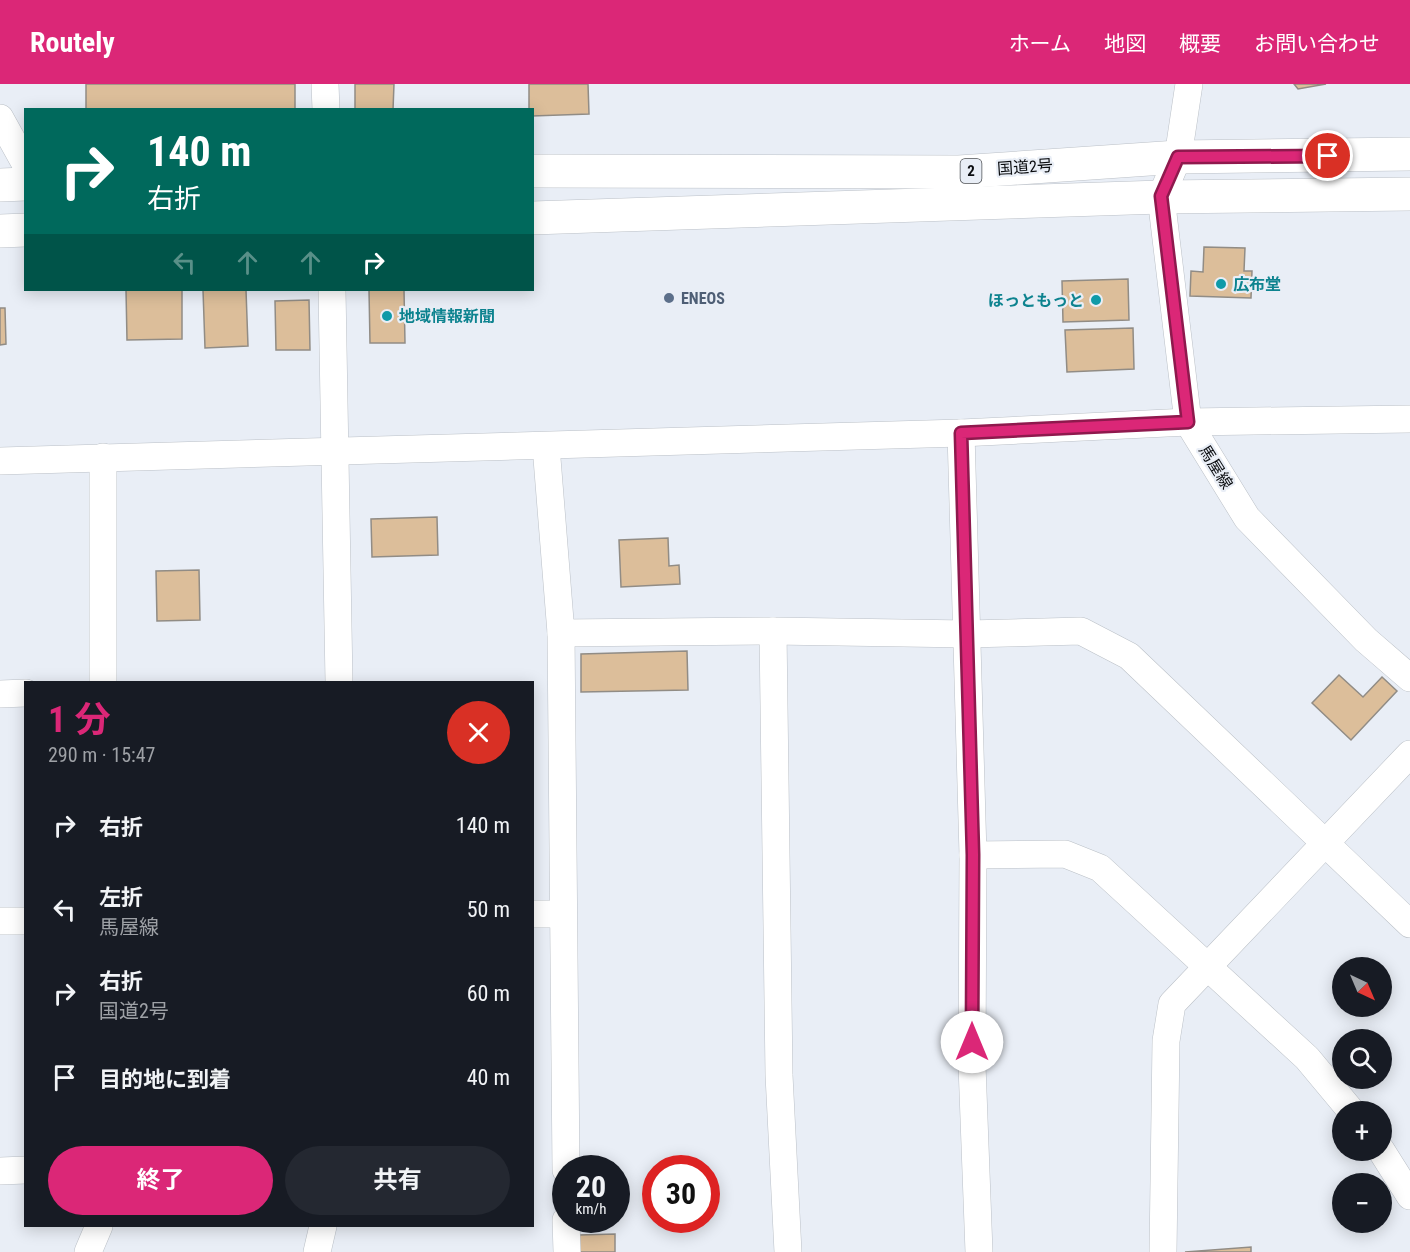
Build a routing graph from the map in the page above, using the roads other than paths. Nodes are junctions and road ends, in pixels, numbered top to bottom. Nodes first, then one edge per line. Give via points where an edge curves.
1 (325, 84) edge
2 (1189, 84) edge
3 (326, 108) edge
4 (0, 118) edge
5 (1410, 154) edge
6 (1178, 157) junction
7 (24, 161) edge
8 (534, 171) edge
9 (24, 184) edge
10 (0, 185) edge
11 (1410, 194) edge
12 (1161, 196) junction
13 (534, 218) edge
14 (24, 230) edge
15 (0, 231) edge
16 (333, 291) edge
17 (1410, 419) edge
18 (1188, 422) junction
19 (961, 433) junction
20 (546, 446) junction
21 (336, 453) junction
22 (103, 457) junction
23 (0, 461) edge
24 (773, 631) junction
25 (561, 633) junction
26 (968, 634) junction
27 (1410, 678) edge
28 (103, 681) edge
29 (339, 681) edge
30 (24, 693) edge
31 (0, 694) edge
32 (1410, 754) edge
33 (1327, 843) junction
34 (973, 855) junction
35 (534, 914) edge
36 (561, 914) junction
37 (0, 921) edge
38 (24, 921) edge
39 (1410, 924) edge
40 (1207, 967) junction
41 (1343, 1101) edge
42 (566, 1155) edge
43 (1388, 1161) edge
44 (24, 1170) edge
45 (0, 1171) edge
46 (1410, 1196) edge
47 (99, 1227) edge
48 (323, 1227) edge
49 (566, 1233) edge
50 (88, 1252) edge
51 (317, 1252) edge
52 (567, 1252) edge
53 (788, 1252) edge
54 (979, 1252) edge
55 (1163, 1252) edge

1 - 3 street
2 - 6 street
4 - 7 street
5 - 6 highway, 国道2号 / 2
6 - 8 highway, 国道2号 / 2 via 959,172
6 - 12 street
9 - 10 highway
11 - 12 highway, 国道2号 / 2
12 - 13 highway, 国道2号 / 2
12 - 18 street, 馬屋線
14 - 15 highway
16 - 21 street
17 - 18 street
18 - 19 street
18 - 27 street, 馬屋線 via 1247,518 1366,640
19 - 20 street
19 - 26 street
20 - 21 street
20 - 25 street
21 - 22 street
21 - 29 street
22 - 23 street
22 - 28 street
24 - 25 street
24 - 26 street
24 - 53 street via 779,1075
25 - 36 street
26 - 33 street via 1081,631 1129,656
26 - 34 street
30 - 31 street
32 - 33 street
33 - 39 street
33 - 40 street
34 - 40 street via 1065,854 1100,868
34 - 54 street via 972,1065
35 - 36 street
36 - 42 street
37 - 38 street
40 - 41 street via 1307,1058
40 - 55 street via 1172,1004 1167,1041
43 - 46 street
44 - 45 street
47 - 50 street
48 - 51 street
49 - 52 street

